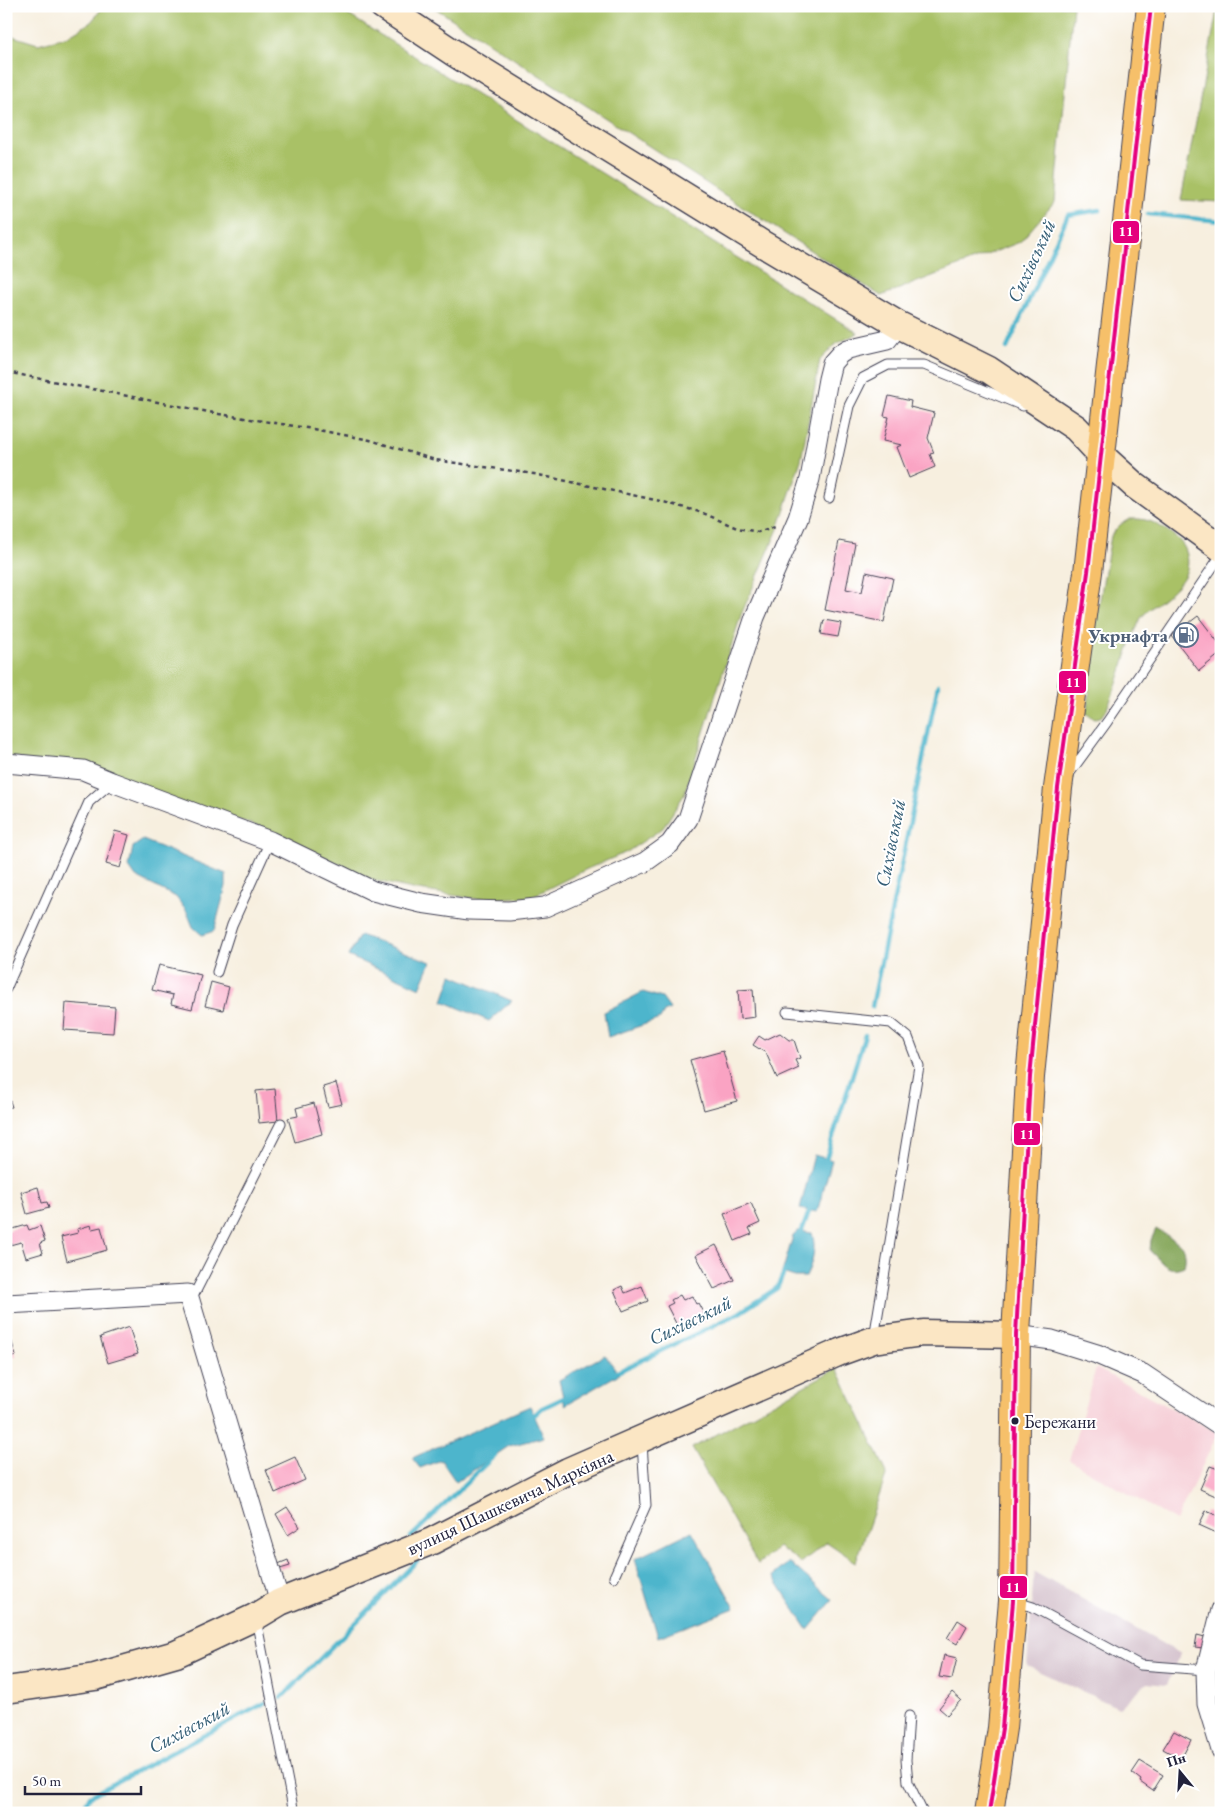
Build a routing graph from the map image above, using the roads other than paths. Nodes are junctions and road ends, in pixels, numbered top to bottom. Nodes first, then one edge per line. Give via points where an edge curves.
1 (384, 6) edge
2 (1151, 6) edge
3 (899, 325) junction
4 (1076, 428) junction
5 (1101, 455) junction
6 (829, 498) dead end
7 (1221, 548) edge
8 (1221, 555) edge
9 (6, 763) edge
10 (112, 782) junction
11 (1058, 788) junction
12 (270, 841) junction
13 (217, 972) dead end
14 (6, 989) edge
15 (787, 1012) dead end
16 (281, 1123) dead end
17 (188, 1294) junction
18 (6, 1304) edge
19 (1016, 1335) junction
20 (873, 1340) junction
21 (1221, 1426) edge
22 (642, 1440) junction
23 (614, 1577) dead end
24 (1013, 1601) junction
25 (280, 1602) junction
26 (1221, 1610) edge
27 (255, 1616) junction
28 (1206, 1670) junction
29 (6, 1690) edge
30 (909, 1716) dead end
31 (1221, 1750) edge
32 (294, 1813) edge
33 (923, 1813) edge
34 (989, 1813) edge

1 - 3 street via 736,228
2 - 5 highway
3 - 4 street via 989,370
3 - 12 street via 887,340 848,348 832,363 810,479 798,518 755,617 688,819 670,844 645,862 545,907 508,911 469,910 421,903 374,891
4 - 5 street
4 - 6 lane via 924,364 888,365 863,378 849,406
5 - 7 street via 1134,485
5 - 11 highway
8 - 11 lane
9 - 10 street via 83,770
10 - 12 street
10 - 14 lane via 89,802
11 - 19 highway via 1030,1077
12 - 13 lane via 232,925
15 - 20 lane via 891,1023 908,1037 919,1066
16 - 17 lane via 196,1291
17 - 18 street
17 - 25 street
19 - 20 street, вулиця Шашкевича Маркіяна via 923,1333
19 - 21 street via 1052,1340 1097,1354 1143,1374
19 - 24 highway
20 - 22 street, вулиця Шашкевича Маркіяна
22 - 23 lane via 646,1505
22 - 25 street, вулиця Шашкевича Маркіяна via 568,1471 432,1541
24 - 28 lane via 1034,1607 1140,1665
24 - 34 highway via 1002,1728
25 - 27 street, вулиця Шашкевича Маркіяна
26 - 28 street
27 - 29 street, вулиця Шашкевича Маркіяна via 176,1654 95,1677
27 - 32 lane
28 - 31 street via 1207,1704
30 - 33 lane via 908,1782

